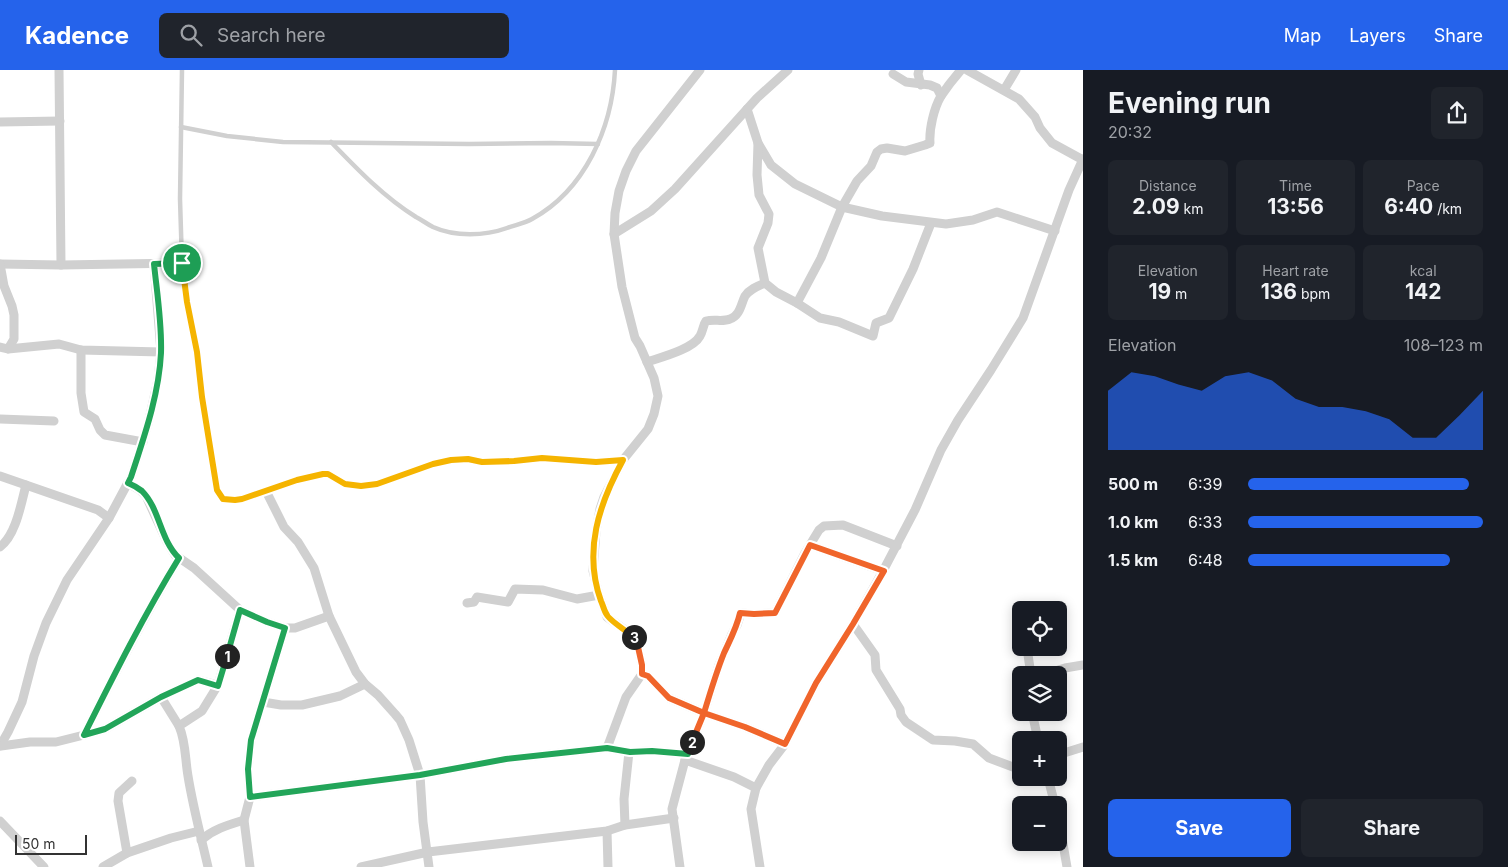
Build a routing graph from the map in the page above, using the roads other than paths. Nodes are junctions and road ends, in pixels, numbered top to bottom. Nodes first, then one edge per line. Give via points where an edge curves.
1 (59, 70) edge
2 (182, 70) edge
3 (615, 70) edge
4 (700, 70) edge
5 (788, 70) edge
6 (919, 70) edge
7 (961, 70) edge
8 (968, 70) edge
9 (1016, 70) edge
10 (893, 74) dead end
11 (921, 85) junction
12 (1004, 90) junction
13 (941, 96) junction
14 (747, 109) junction
15 (60, 121) junction
16 (0, 122) edge
17 (181, 127) junction
18 (331, 142) junction
19 (758, 143) junction
20 (598, 144) junction
21 (1083, 160) edge
22 (842, 207) junction
23 (932, 223) junction
24 (1055, 231) junction
25 (614, 234) junction
26 (182, 263) junction
27 (0, 264) edge
28 (154, 264) junction
29 (61, 265) junction
30 (765, 282) junction
31 (797, 303) junction
32 (4, 348) edge
33 (81, 350) junction
34 (161, 352) junction
35 (647, 362) junction
36 (0, 419) edge
37 (54, 421) dead end
38 (142, 442) junction
39 (623, 460) junction
40 (0, 476) edge
41 (128, 483) junction
42 (26, 485) junction
43 (266, 491) junction
44 (109, 518) junction
45 (810, 545) junction
46 (897, 546) junction
47 (0, 548) edge
48 (179, 558) junction
49 (884, 571) junction
50 (599, 595) junction
51 (467, 603) dead end
52 (240, 610) junction
53 (329, 616) junction
54 (853, 624) junction
55 (285, 628) junction
56 (1083, 665) edge
57 (1067, 668) edge
58 (642, 674) junction
59 (365, 684) junction
60 (218, 686) junction
61 (161, 697) junction
62 (263, 702) junction
63 (704, 713) junction
64 (180, 726) junction
65 (84, 735) junction
66 (785, 744) junction
67 (0, 746) edge
68 (1083, 747) edge
69 (607, 748) junction
70 (630, 752) junction
71 (1067, 752) edge
72 (686, 757) junction
73 (1012, 767) edge
74 (420, 775) junction
75 (132, 781) dead end
76 (756, 788) junction
77 (250, 797) junction
78 (674, 818) junction
79 (244, 820) junction
80 (0, 821) edge
81 (626, 825) junction
82 (0, 831) edge
83 (607, 831) junction
84 (12, 833) junction
85 (200, 835) junction
86 (1064, 851) edge
87 (428, 852) junction
88 (126, 853) junction
89 (44, 867) edge
90 (103, 867) edge
91 (208, 867) edge
92 (250, 867) edge
93 (361, 867) edge
94 (429, 867) edge
95 (608, 867) edge
96 (680, 867) edge
97 (760, 867) edge
98 (1067, 867) edge

1 - 15 street
2 - 17 lane
3 - 20 lane via 610,109
4 - 25 street via 636,152 619,192
5 - 14 street
6 - 11 street
7 - 13 street
8 - 12 street
9 - 12 street
10 - 11 street via 906,82
11 - 13 street via 937,88
12 - 21 street via 1019,99 1052,143
13 - 22 street via 930,142 905,151 881,149
14 - 19 street
14 - 25 street via 676,190
15 - 16 street
15 - 29 street
17 - 18 lane via 254,140
17 - 26 lane
18 - 20 lane
18 - 20 lane via 385,195 406,210 433,227 473,234 495,232 532,219 562,198 583,173
19 - 22 street via 771,165 788,179
19 - 30 street via 759,195 769,214 758,248
21 - 24 street
22 - 23 street
22 - 31 street via 821,258
23 - 24 street via 973,220 997,212
23 - 31 street via 904,290 889,318 876,323 873,336 820,318
24 - 46 street via 1023,318 941,450
25 - 35 street via 622,287 635,338
26 - 28 street
26 - 43 lane via 217,490 227,500
27 - 29 street
27 - 32 street via 14,315 14,339
28 - 29 street
28 - 34 street
30 - 31 street
30 - 35 street via 746,295 732,319 706,320 701,335 688,348
32 - 33 street via 59,344
33 - 34 street
33 - 38 street via 84,412 94,419 105,435
34 - 38 street via 158,380
35 - 39 street via 658,396 654,414 648,429
36 - 37 street
38 - 41 street
39 - 43 lane via 451,460 377,484 345,484 323,474
39 - 50 street via 604,496 596,531 593,571
40 - 42 street
41 - 44 street
41 - 48 street via 146,496 167,542
42 - 44 street via 98,510
42 - 47 street via 12,532
43 - 53 street via 284,527 314,568
44 - 67 street via 67,580 46,623 22,702
45 - 46 street via 824,526 843,525
45 - 49 street
45 - 63 street via 775,613 740,613
46 - 49 street
48 - 52 street
48 - 65 street
49 - 54 street
50 - 51 street via 577,598 543,590 515,589 508,602 477,597 474,602
50 - 58 street via 607,617 636,638
52 - 55 street
52 - 60 street
53 - 55 street via 295,628
53 - 59 street
54 - 66 street via 816,683
54 - 73 street via 876,655 876,670 906,722 933,740 973,744 989,758
55 - 62 street
56 - 57 street
58 - 63 street via 669,698
58 - 69 street via 626,697
59 - 62 street via 340,696 302,705
59 - 74 street via 400,720
60 - 61 street via 198,680
60 - 64 street via 207,706
61 - 64 street
61 - 65 street via 105,729
62 - 77 street via 251,740
63 - 66 street
63 - 72 street
64 - 85 street
65 - 67 street via 56,742
66 - 76 street via 768,765
68 - 71 street
69 - 70 street
69 - 74 street via 506,759
70 - 72 street via 652,751
70 - 81 street via 624,799
72 - 76 street
72 - 78 street via 672,809
74 - 77 street
74 - 87 street
75 - 88 street via 120,793 118,801
76 - 97 street via 751,809
77 - 79 street
78 - 81 street
78 - 96 street
79 - 85 street
79 - 92 street
80 - 84 street
81 - 83 street
82 - 84 street
83 - 87 street
83 - 95 street
84 - 89 street
85 - 88 street via 171,838
85 - 91 street
86 - 98 street
87 - 93 street
87 - 94 street
88 - 90 street

